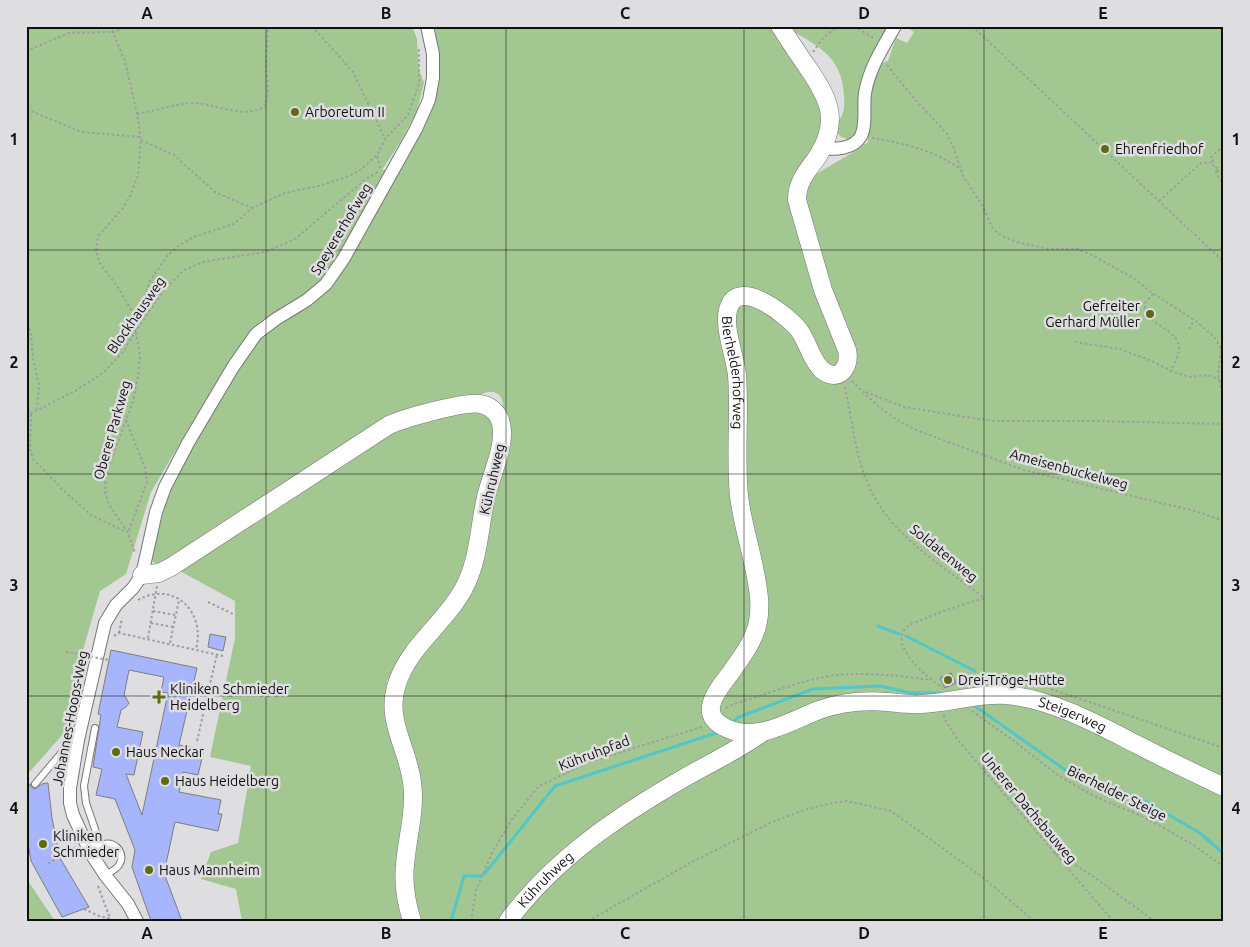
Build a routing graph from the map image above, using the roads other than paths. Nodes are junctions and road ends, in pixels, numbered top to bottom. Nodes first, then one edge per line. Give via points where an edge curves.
1 (427, 26) edge
2 (780, 26) edge
3 (895, 26) edge
4 (822, 148) junction
5 (148, 574) junction
6 (95, 728) dead end
7 (766, 731) junction
8 (78, 740) junction
9 (34, 784) dead end
10 (1224, 787) edge
11 (92, 850) junction
12 (105, 875) junction
13 (137, 921) edge
14 (412, 921) edge
15 (508, 921) edge

1 - 5 street, Speyererhofweg via 434,64 431,90 422,118 387,170 344,258 326,284 308,300 256,334 233,367 165,487 156,512
2 - 4 street, Bierhelderhofweg via 828,102 830,125
3 - 4 street via 870,75 860,136 842,148
4 - 7 street, Bierhelderhofweg via 799,184 798,203 823,290 847,350 846,369 833,374 824,372 797,327 772,306 756,298 741,296 729,307 728,324 736,364 739,494 760,609 754,637 713,698 711,710 717,721 738,732
5 - 8 street, Johannes-Hoops-Weg via 116,605 105,623
5 - 14 street, Kühruhweg via 171,567 389,425 474,404 487,406 496,413 501,421 502,438 471,573 454,604 409,658 394,692 394,722 413,788 405,874 406,900
6 - 11 lane via 84,790 96,832
7 - 10 street, Steigerweg via 832,705 849,702 919,704 982,695 1010,696 1056,707 1095,723
7 - 15 street, Kühruhweg via 638,806 592,837 538,884
8 - 9 lane via 68,745
8 - 11 street, Johannes-Hoops-Weg via 70,803
11 - 12 street, Johannes-Hoops-Weg
11 - 12 lane via 109,843 118,847 122,860 120,865
12 - 13 street, Johannes-Hoops-Weg

